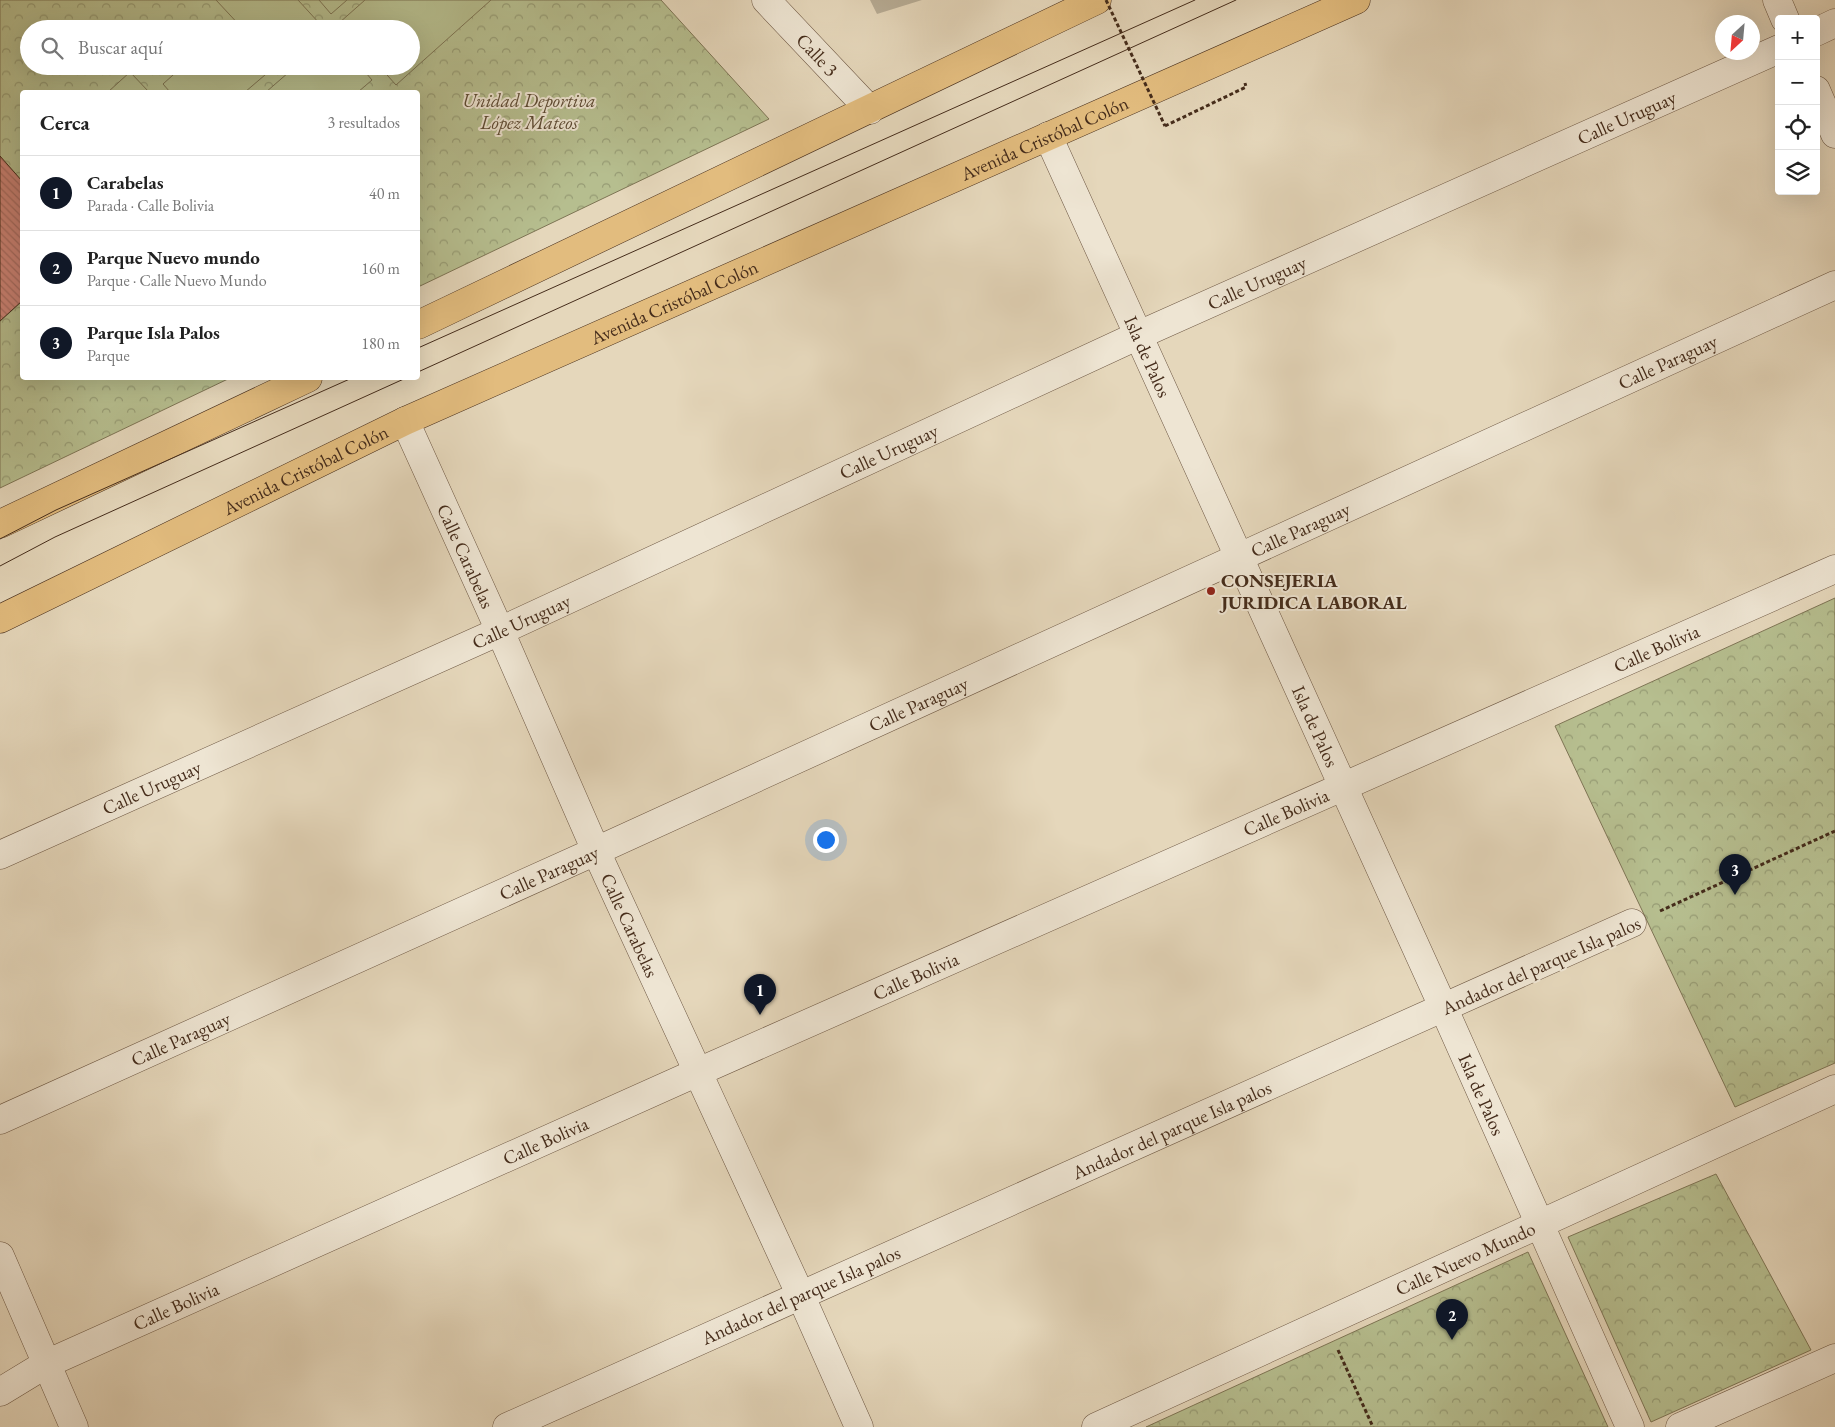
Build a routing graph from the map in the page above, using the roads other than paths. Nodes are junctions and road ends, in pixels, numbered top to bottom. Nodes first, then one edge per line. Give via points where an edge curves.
1 (766, 0) edge
2 (1097, 0) edge
3 (1356, 0) edge
4 (1777, 0) edge
5 (1783, 15) edge
6 (1835, 23) edge
7 (1820, 30) edge
8 (1775, 51) edge
9 (1820, 99) edge
10 (870, 110) junction
11 (1835, 134) edge
12 (1048, 136) junction
13 (1835, 286) edge
14 (420, 324) edge
15 (1139, 335) junction
16 (304, 380) edge
17 (405, 421) junction
18 (0, 524) edge
19 (1239, 556) junction
20 (1835, 569) edge
21 (0, 619) edge
22 (500, 631) junction
23 (1343, 788) junction
24 (596, 851) junction
25 (0, 855) edge
26 (1632, 923) road end
27 (1444, 1009) junction
28 (698, 1072) junction
29 (1835, 1089) edge
30 (0, 1120) edge
31 (1539, 1224) junction
32 (0, 1256) edge
33 (800, 1294) junction
34 (1835, 1358) edge
35 (46, 1364) junction
36 (0, 1392) edge
37 (74, 1427) edge
38 (507, 1427) edge
39 (859, 1427) edge
40 (1096, 1427) edge
41 (1630, 1427) edge
42 (1680, 1427) edge

1 - 10 street, Calle 3
2 - 10 main road
3 - 12 main road, Avenida Cristóbal Colón
4 - 5 street
6 - 7 street
8 - 15 street, Calle Uruguay
9 - 11 street
10 - 14 main road
12 - 15 street, Isla de Palos
12 - 17 main road, Avenida Cristóbal Colón
13 - 19 street, Calle Paraguay
15 - 19 street, Isla de Palos
15 - 22 street, Calle Uruguay
16 - 18 main road
17 - 21 main road, Avenida Cristóbal Colón
17 - 22 street, Calle Carabelas
19 - 23 street, Isla de Palos
19 - 24 street, Calle Paraguay
20 - 23 street, Calle Bolivia
22 - 24 street, Calle Carabelas
22 - 25 street, Calle Uruguay
23 - 27 street, Isla de Palos
23 - 28 street, Calle Bolivia
24 - 28 street, Calle Carabelas
24 - 30 street, Calle Paraguay
26 - 27 street, Andador del parque Isla palos
27 - 31 street, Isla de Palos
27 - 33 street, Andador del parque Isla palos
28 - 33 street, Calle Carabelas
28 - 35 street, Calle Bolivia
29 - 31 street, Calle Nuevo Mundo
31 - 40 street, Calle Nuevo Mundo
31 - 41 street, Isla de Palos
32 - 35 street
33 - 38 street, Andador del parque Isla palos
33 - 39 street, Calle Carabelas
34 - 42 street
35 - 36 street, Calle Bolivia
35 - 37 street

